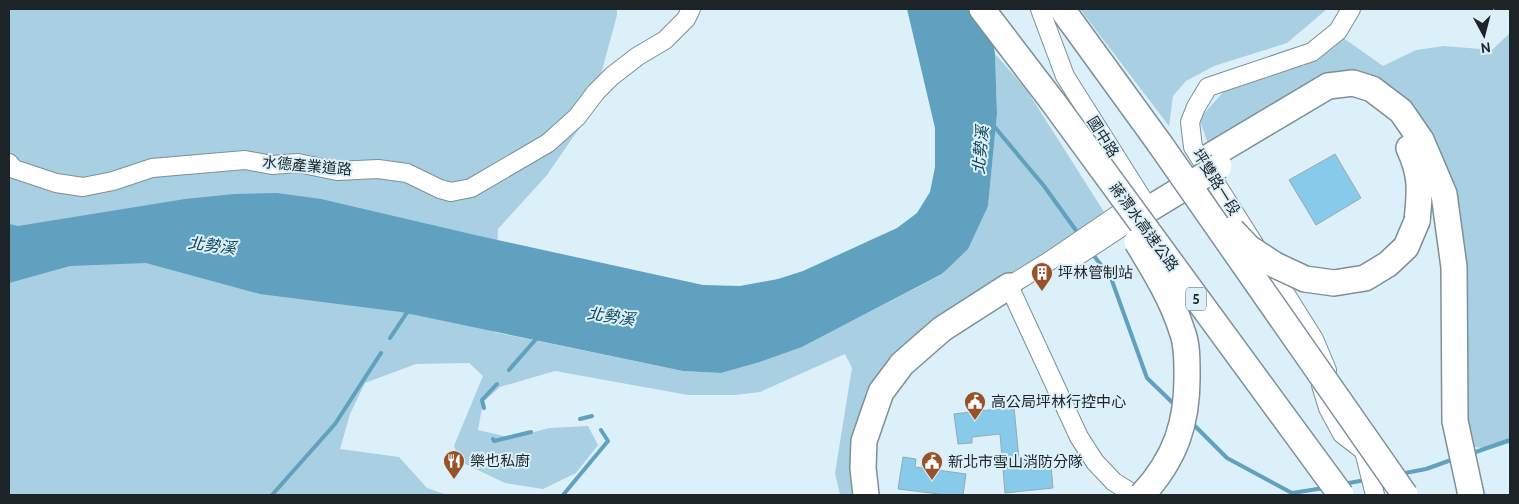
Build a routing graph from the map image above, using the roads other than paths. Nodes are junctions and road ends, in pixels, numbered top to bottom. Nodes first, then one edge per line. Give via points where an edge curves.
1 (691, 9) edge
2 (982, 9) edge
3 (1040, 9) edge
4 (1062, 9) edge
5 (1351, 9) edge
6 (1053, 102) junction
7 (1160, 144) junction
8 (9, 163) edge
9 (1206, 167) junction
10 (1145, 204) junction
11 (1011, 291) junction
12 (866, 495) edge
13 (881, 495) edge
14 (1134, 495) edge
15 (1142, 495) edge
16 (1341, 495) edge
17 (1375, 495) edge
18 (1405, 495) edge
19 (1471, 495) edge

1 - 8 street, 水德產業道路 via 686,19 665,40 612,76 577,117 548,144 471,188 451,192 407,172 378,169 337,171 298,163 272,165 245,160 152,168 113,181 83,186 56,184 14,169
2 - 6 highway, 蔣渭水高速公路 / 5
3 - 10 street, 國中路 via 1065,76
4 - 7 highway
5 - 17 street, 坪雙路一段 via 1338,31 1312,52 1208,86 1190,122 1193,147 1314,339 1364,451
6 - 15 highway, bridge via 1154,271 1183,333 1188,394 1182,425 1166,466
6 - 16 highway, 蔣渭水高速公路 / 5, bridge
7 - 9 highway, bridge via 1224,223 1249,248 1274,265 1305,279 1334,283 1365,278 1406,248 1417,221 1418,167 1410,148 1386,112 1346,98 1334,99 1307,112
7 - 18 highway, bridge
9 - 10 highway
9 - 19 highway via 1328,86 1353,83 1372,89 1401,111 1421,140 1444,194 1454,267 1455,421
10 - 11 street
11 - 12 highway via 942,329 902,364 881,392 864,441 862,468
11 - 13 highway via 934,353 900,391 880,439
11 - 14 street via 1095,462 1114,482

